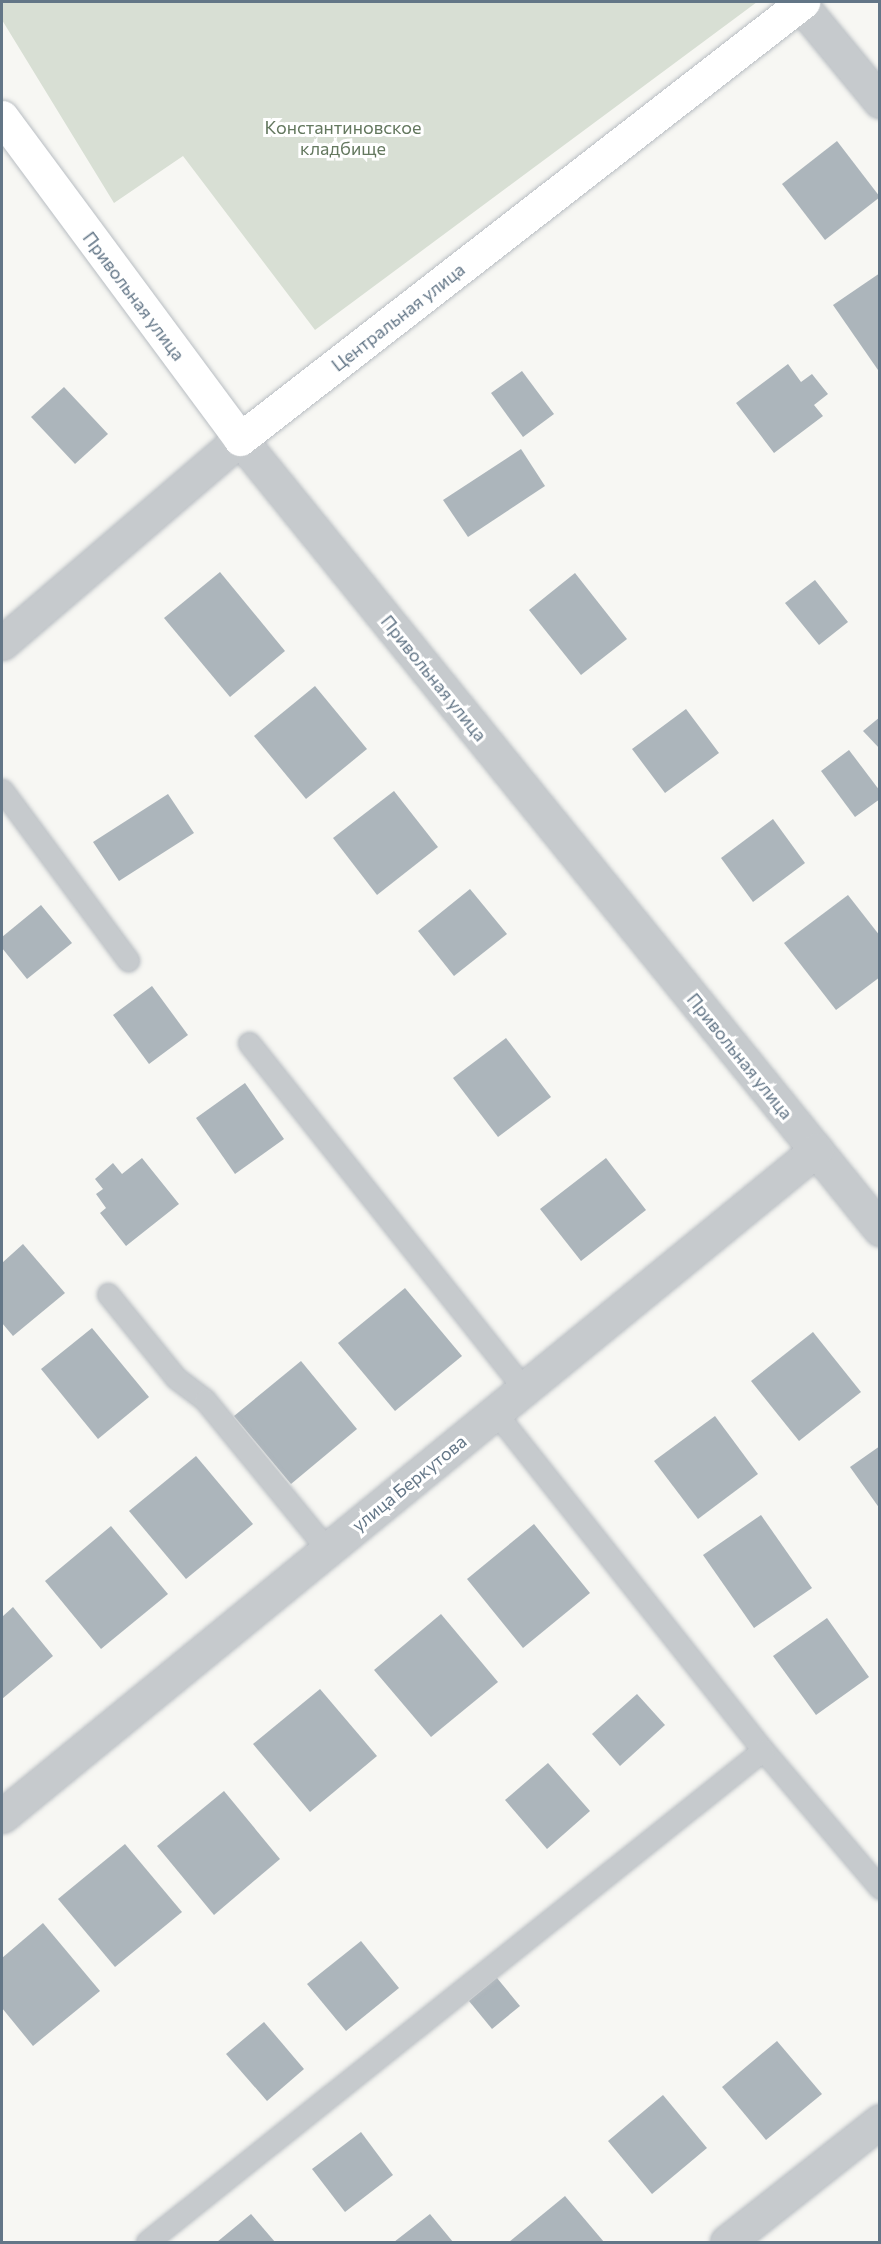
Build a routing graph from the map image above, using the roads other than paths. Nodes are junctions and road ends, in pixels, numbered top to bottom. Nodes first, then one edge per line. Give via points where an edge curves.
1 (802, 3) edge
2 (879, 101) edge
3 (2, 117) edge
4 (240, 439) junction
5 (2, 644) edge
6 (2, 790) edge
7 (128, 960) dead end
8 (249, 1043) dead end
9 (816, 1150) junction
10 (879, 1229) edge
11 (108, 1294) dead end
12 (524, 1389) junction
13 (495, 1412) junction
14 (327, 1549) junction
15 (763, 1750) junction
16 (2, 1815) edge
17 (879, 1888) edge
18 (879, 2121) edge
19 (147, 2242) edge
20 (727, 2242) edge

1 - 2 street
1 - 4 street, Центральная улица
3 - 4 street, Привольная улица
4 - 5 street, Центральная улица
4 - 9 street, Привольная улица
6 - 7 lane
8 - 12 lane
9 - 10 street, Привольная улица
9 - 12 street, улица Беркутова
11 - 14 lane via 176,1378 205,1400
12 - 13 street, улица Беркутова
13 - 14 street, улица Беркутова
13 - 15 lane
14 - 16 street, улица Беркутова
15 - 17 lane
15 - 19 lane
18 - 20 street

